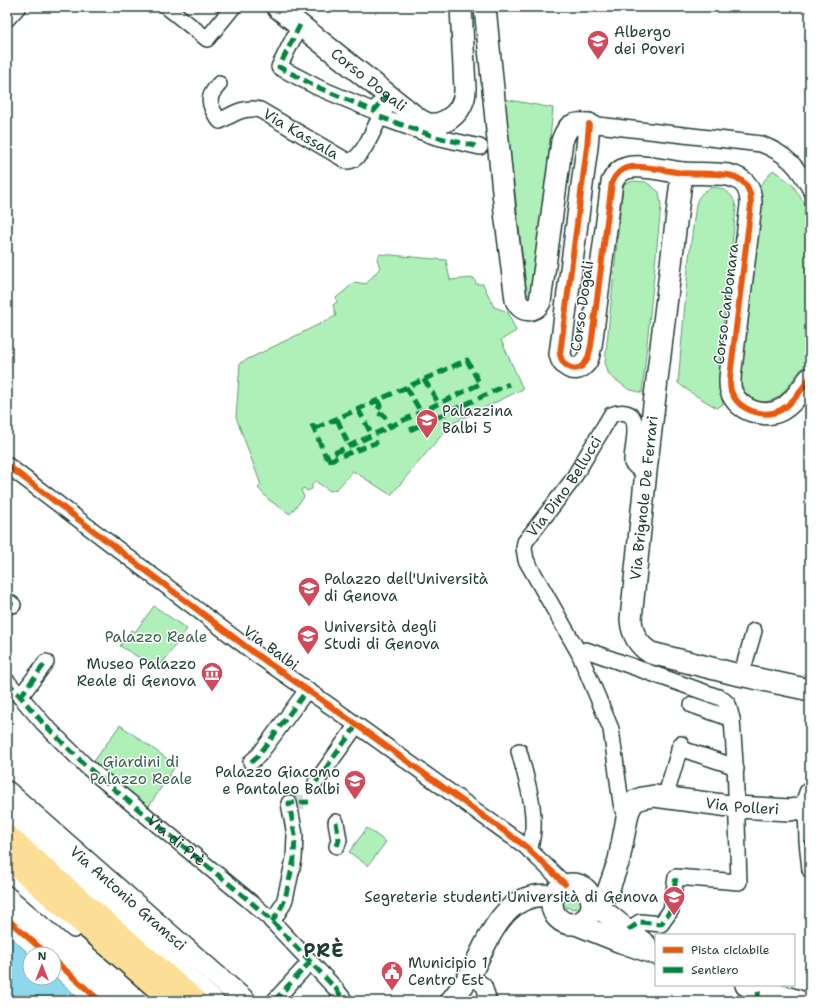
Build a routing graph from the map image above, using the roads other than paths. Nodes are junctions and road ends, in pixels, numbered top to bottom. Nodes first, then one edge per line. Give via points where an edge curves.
1 (18, 7) edge
2 (167, 7) edge
3 (233, 7) edge
4 (277, 7) edge
5 (461, 7) edge
6 (485, 7) edge
7 (7, 19) edge
8 (300, 25) junction
9 (219, 84) dead end
10 (389, 97) junction
11 (380, 117) junction
12 (589, 124) junction
13 (480, 147) dead end
14 (682, 173) junction
15 (806, 174) edge
16 (810, 189) edge
17 (810, 378) edge
18 (7, 465) edge
19 (646, 471) junction
20 (754, 631) dead end
21 (583, 651) junction
22 (46, 662) dead end
23 (741, 676) junction
24 (7, 681) edge
25 (307, 690) junction
26 (810, 690) edge
27 (20, 697) junction
28 (692, 705) dead end
29 (732, 719) junction
30 (356, 726) junction
31 (519, 751) dead end
32 (251, 762) dead end
33 (736, 769) junction
34 (316, 782) dead end
35 (8, 793) edge
36 (665, 798) junction
37 (808, 798) edge
38 (289, 803) dead end
39 (737, 807) junction
40 (628, 813) junction
41 (7, 818) edge
42 (336, 822) dead end
43 (7, 836) edge
44 (337, 846) dead end
45 (527, 848) junction
46 (7, 857) edge
47 (810, 870) edge
48 (7, 872) edge
49 (570, 897) junction
50 (272, 922) junction
51 (628, 930) junction
52 (655, 952) edge
53 (655, 953) edge
54 (310, 962) junction
55 (470, 975) junction
56 (754, 992) edge
57 (791, 999) edge
58 (156, 1001) edge
59 (172, 1001) edge
60 (196, 1001) edge
61 (213, 1001) edge
62 (244, 1001) edge
63 (274, 1001) edge
64 (345, 1001) edge
65 (451, 1001) edge
66 (489, 1001) edge

1 - 7 street
2 - 3 street via 207,39
4 - 8 street, Corso Dogali
5 - 10 street, Corso Dogali via 465,88 464,101 459,109 450,120 429,124
6 - 12 street via 516,300 524,309 532,310 540,302 562,141 571,125
8 - 10 street, Corso Dogali
8 - 10 street via 279,67 317,87 374,111
9 - 11 street, Via Kassala via 210,100 215,116 220,121 245,108 260,110 347,161 353,160 364,148
10 - 11 street, Via Kassala
11 - 13 street via 436,137
12 - 14 street, Corso Dogali via 560,354 567,366 576,368 584,364 591,346 612,182 615,176 628,167
12 - 15 street via 761,144 788,158
14 - 17 street, Corso Carbonara via 728,175 743,182 751,195 731,369 730,386 734,398 739,404 760,414 775,412 782,410 793,400
14 - 19 street, Via Brignole De Ferrari
15 - 16 street
18 - 25 street, Via Balbi
19 - 21 street, Via Dino Bellucci via 636,468 632,463 635,419 625,413 616,413 611,416 570,482 525,542 526,560
19 - 23 street, Via Brignole De Ferrari via 631,619 633,634 642,648 651,653
20 - 23 street
21 - 29 street via 721,698 728,704
21 - 40 street, Via Dino Bellucci via 612,729 621,803
22 - 27 street
23 - 26 street, Via Brignole De Ferrari
24 - 27 street, Via di Prè
25 - 30 street, Via Balbi
25 - 32 street via 259,755
27 - 50 street, Via di Prè via 86,766 230,883
28 - 29 street
29 - 33 street
30 - 34 street
30 - 45 street, Via Balbi
31 - 45 street via 533,820 533,836
33 - 36 street via 680,746
33 - 39 street
35 - 62 street, Via Antonio Gramsci
36 - 39 street, Via Polleri
36 - 40 street, Via Polleri via 642,798 633,804
37 - 39 street, Via Polleri via 801,808 790,810
37 - 47 street via 807,841
38 - 50 street via 295,834 294,859 285,899
39 - 51 street via 739,882 676,877 671,910 662,924 640,922
40 - 49 street via 619,860 607,894
41 - 61 street, Via Antonio Gramsci
42 - 44 street via 339,840
43 - 60 highway
45 - 49 street, Via Balbi
46 - 59 highway
48 - 58 street
49 - 51 street via 606,913
49 - 53 street via 558,918 563,922 576,924
49 - 55 street via 544,894 522,901 513,907 499,920
50 - 54 street, Via di Prè
51 - 52 street
54 - 63 street
54 - 64 street, Via di Prè
55 - 65 street
55 - 66 street via 484,986
56 - 57 street

